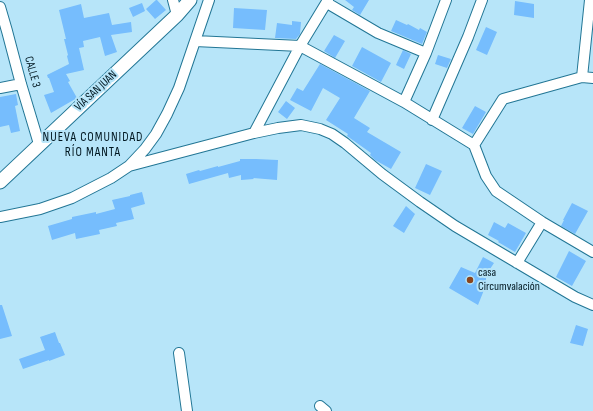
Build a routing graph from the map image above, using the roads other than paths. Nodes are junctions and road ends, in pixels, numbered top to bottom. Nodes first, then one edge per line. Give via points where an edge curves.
1 (173, 0) edge
2 (190, 0) edge
3 (209, 0) edge
4 (446, 0) edge
5 (482, 0) edge
6 (590, 0) edge
7 (328, 1) edge
8 (0, 6) edge
9 (177, 15) junction
10 (4, 31) edge
11 (195, 41) junction
12 (300, 46) junction
13 (426, 53) junction
14 (582, 77) junction
15 (593, 78) edge
16 (21, 84) junction
17 (0, 88) edge
18 (404, 102) junction
19 (432, 120) junction
20 (254, 133) junction
21 (39, 144) junction
22 (474, 145) junction
23 (129, 166) junction
24 (0, 182) edge
25 (0, 218) edge
26 (542, 222) junction
27 (593, 252) edge
28 (517, 263) junction
29 (593, 305) edge
30 (178, 353) dead end
31 (187, 411) edge

1 - 9 street
2 - 9 street, VÍA SAN JUAN
3 - 11 street
4 - 13 street
5 - 19 street
6 - 14 street
7 - 12 street
7 - 13 street via 378,33
8 - 10 street, CALLE 3
9 - 21 street, VÍA SAN JUAN
10 - 16 street, CALLE 3
11 - 12 street
11 - 23 street via 167,114 156,134
12 - 18 street
12 - 20 street
13 - 18 street
14 - 15 street
14 - 22 street via 503,99
16 - 17 street
16 - 21 street, CALLE 3
18 - 19 street
19 - 22 street
20 - 23 street
20 - 28 street via 301,125 332,134 432,210
21 - 24 street, VÍA SAN JUAN
22 - 26 street via 486,176 496,191
23 - 25 street via 72,198 40,209
26 - 27 street
26 - 28 street
28 - 29 street
30 - 31 street

